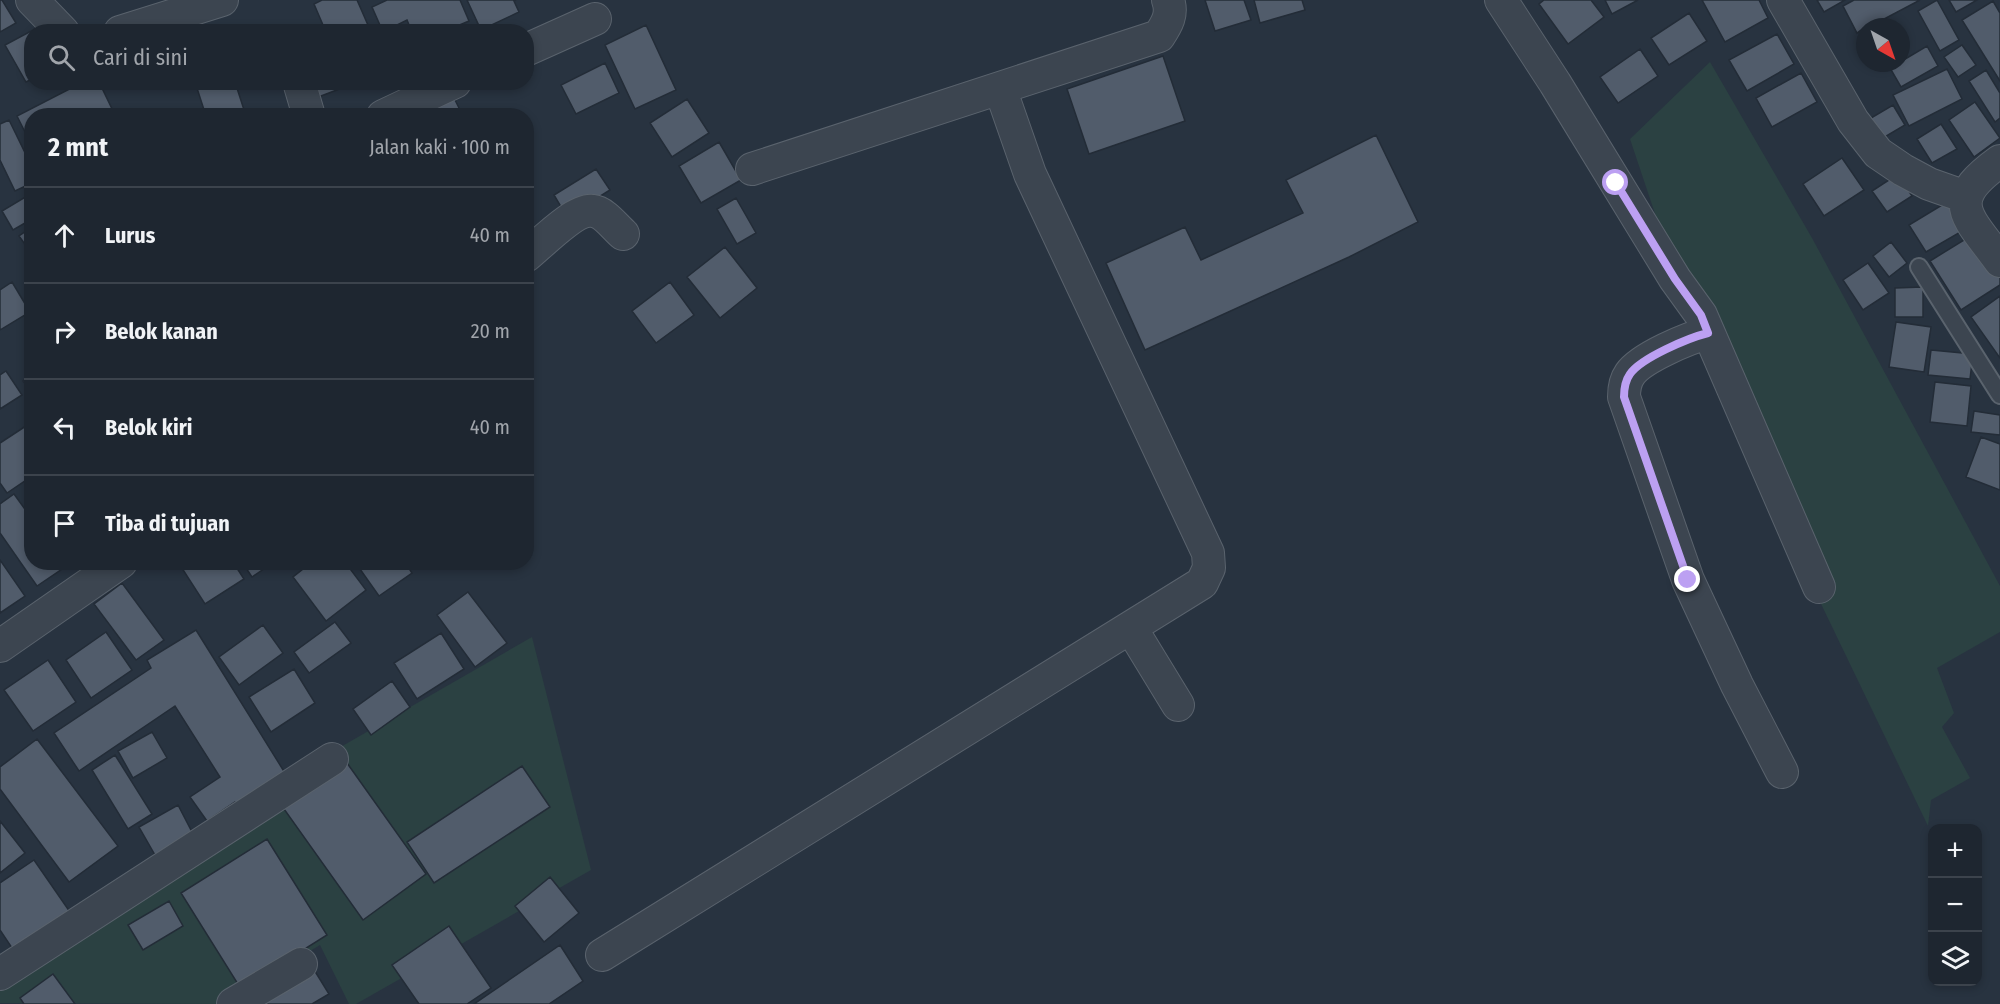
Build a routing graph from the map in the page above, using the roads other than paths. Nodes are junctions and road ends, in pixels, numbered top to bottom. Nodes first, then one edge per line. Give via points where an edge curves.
1 (32, 0) edge
2 (222, 0) edge
3 (1168, 0) edge
4 (1501, 0) edge
5 (1784, 0) edge
6 (595, 18) dead end
7 (55, 24) edge
8 (146, 24) edge
9 (534, 46) edge
10 (1000, 87) junction
11 (301, 90) edge
12 (438, 90) edge
13 (307, 108) edge
14 (400, 108) edge
15 (2000, 161) edge
16 (752, 169) dead end
17 (1966, 197) junction
18 (623, 234) dead end
19 (534, 249) edge
20 (2000, 261) edge
21 (1919, 267) dead end
22 (1708, 333) junction
23 (2000, 395) edge
24 (109, 570) edge
25 (1819, 587) dead end
26 (1131, 628) junction
27 (0, 646) edge
28 (1178, 705) dead end
29 (332, 759) dead end
30 (1782, 772) dead end
31 (603, 955) dead end
32 (301, 964) dead end
33 (0, 974) edge
34 (233, 1004) edge

1 - 7 street
2 - 8 street
3 - 10 street via 1168,24 1159,36
4 - 22 street via 1701,315
5 - 17 street via 1853,121 1878,153 1929,184
6 - 9 street
10 - 16 street
10 - 26 street via 1030,174 1208,553 1209,568 1202,583
11 - 13 street
12 - 14 street
15 - 17 street via 1981,175
17 - 20 street via 1967,214
18 - 19 street via 592,210 568,221
21 - 23 lane
22 - 25 street
22 - 30 street via 1682,342 1637,367 1624,387 1624,397 1688,580
24 - 27 street
26 - 28 street
26 - 31 street
29 - 33 street
32 - 34 street

